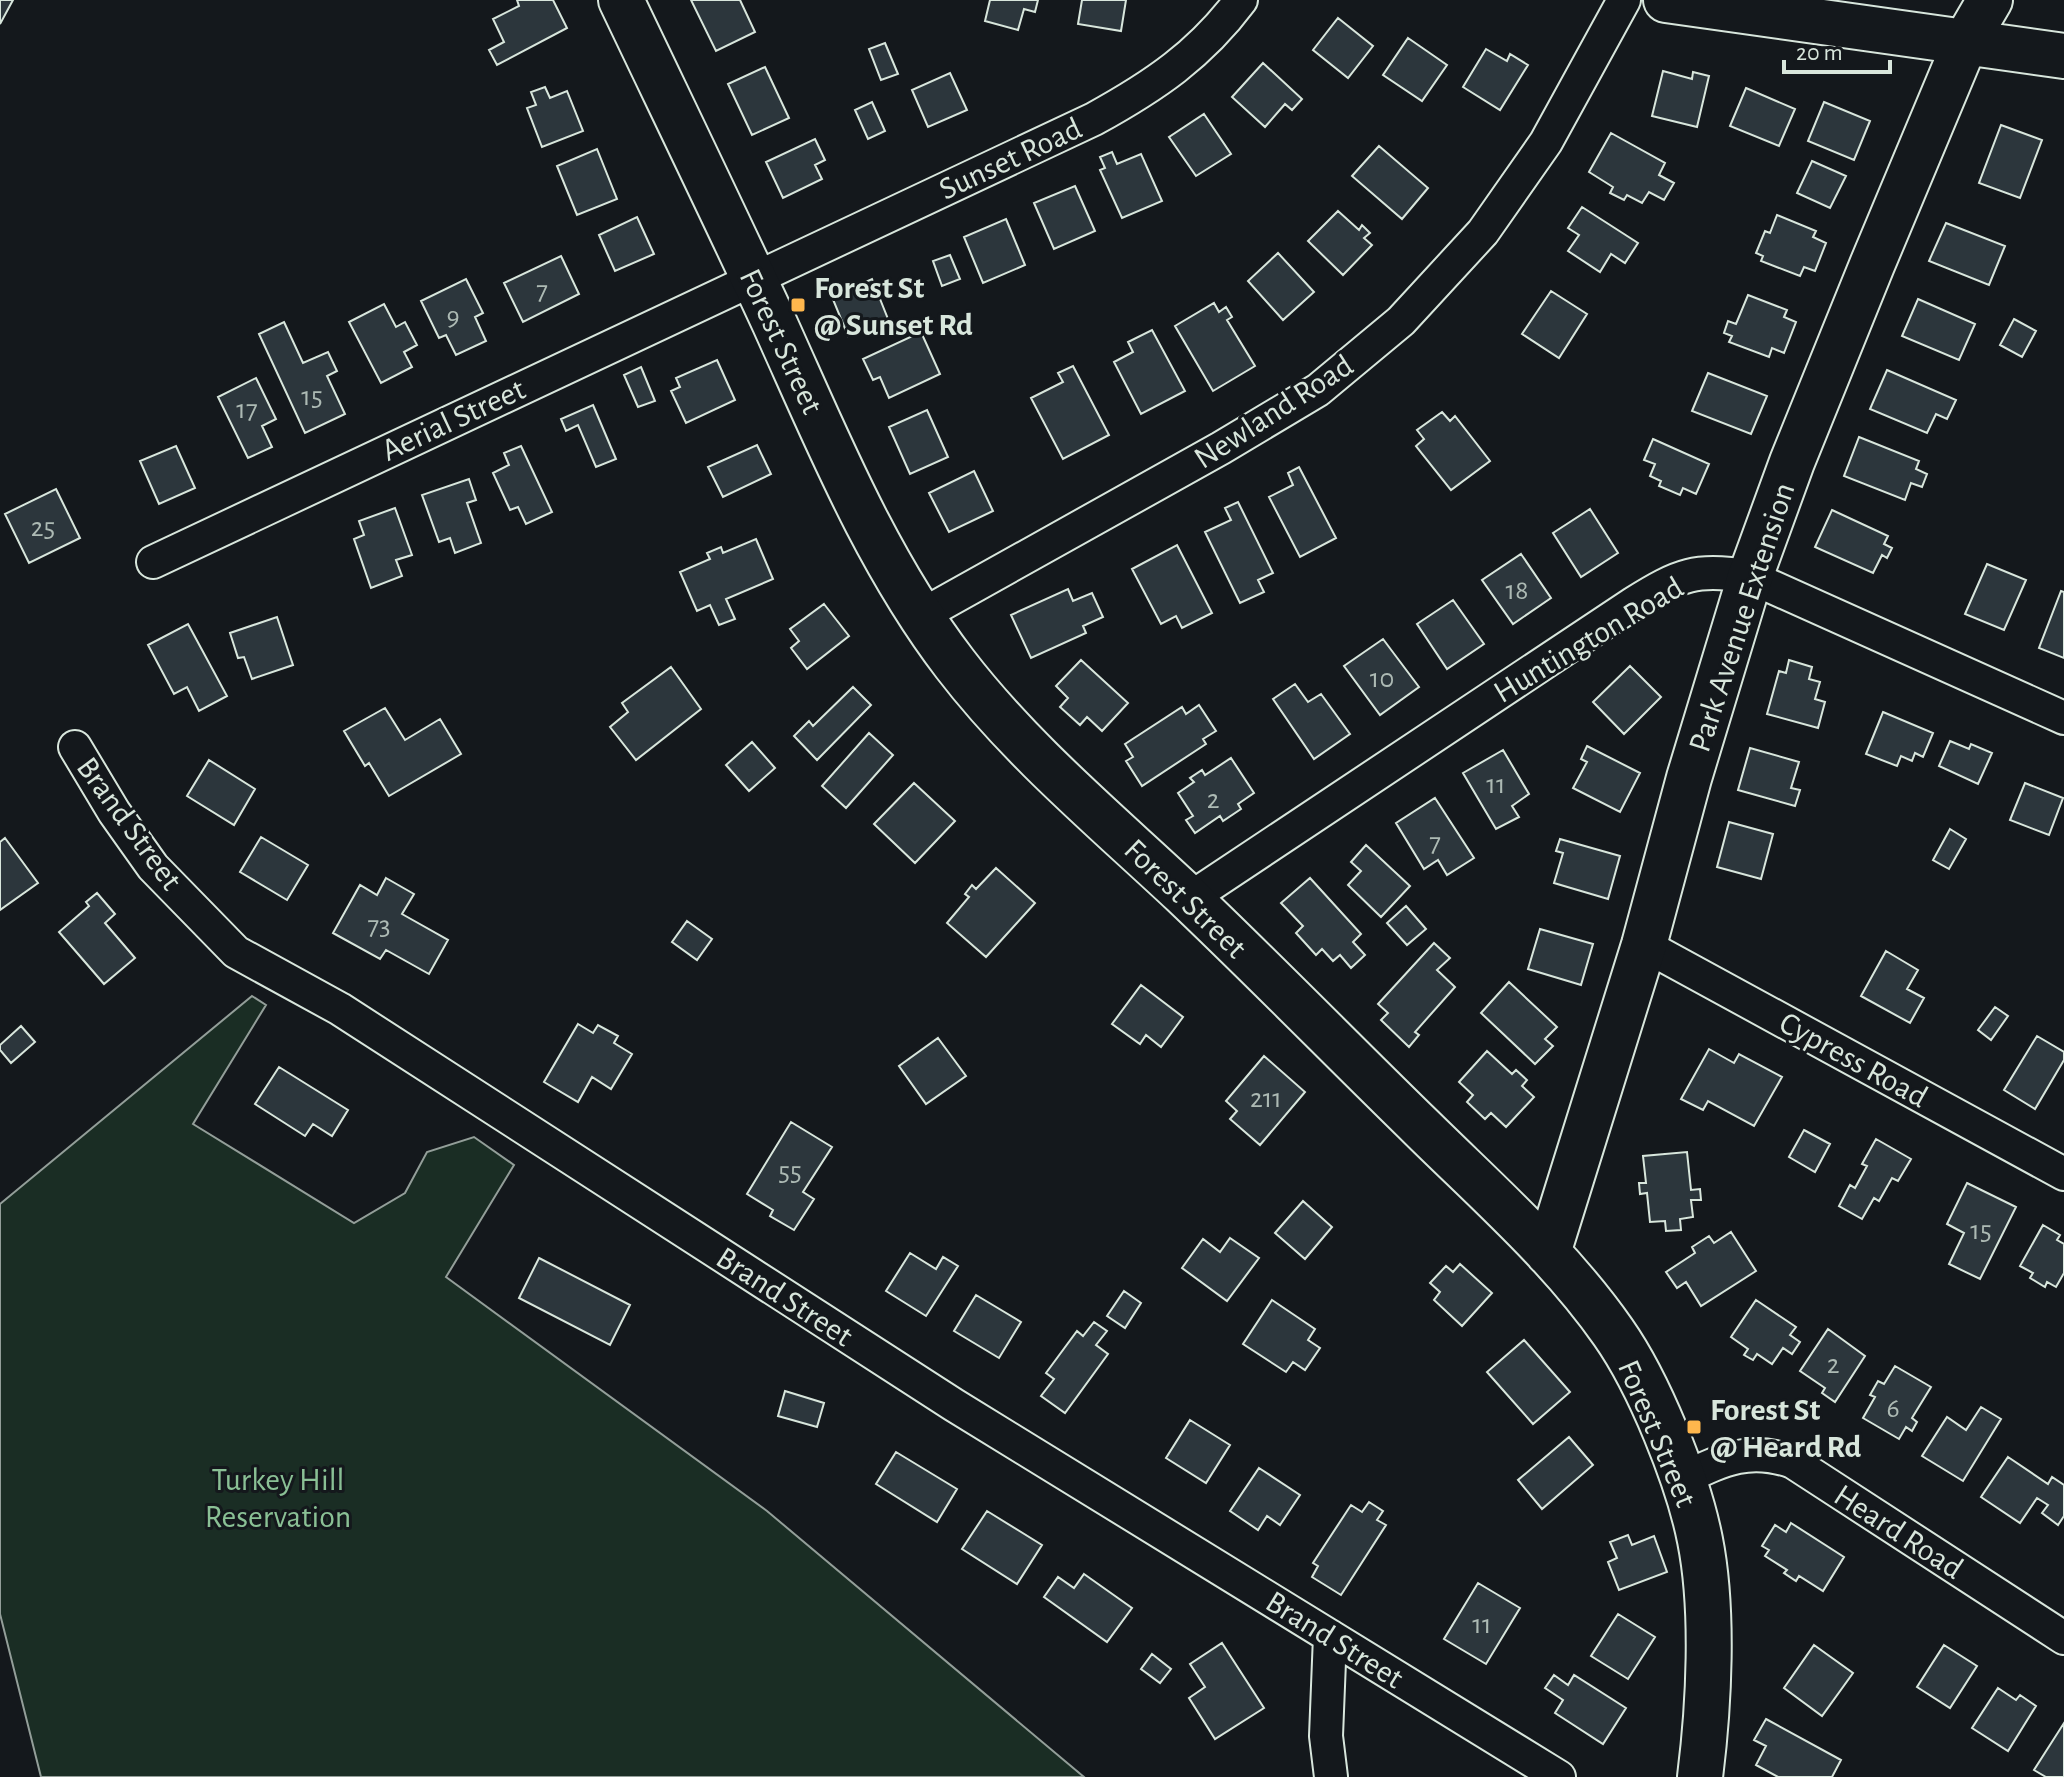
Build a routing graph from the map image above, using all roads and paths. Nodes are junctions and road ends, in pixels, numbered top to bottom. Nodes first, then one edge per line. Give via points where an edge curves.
1 (621, 0) edge
2 (1241, 0) edge
3 (1624, 0) edge
4 (1666, 0) edge
5 (1990, 0) edge
6 (1966, 41) junction
7 (2064, 56) edge
8 (753, 277) junction
9 (153, 562) dead end
10 (1750, 577) junction
11 (922, 615) junction
12 (2064, 718) edge
13 (75, 747) dead end
14 (1189, 899) junction
15 (1644, 945) junction
16 (2064, 1174) edge
17 (1548, 1253) junction
18 (1682, 1479) junction
19 (1330, 1636) junction
20 (2064, 1638) edge
21 (1331, 1777) edge
22 (1559, 1777) edge
23 (1700, 1777) edge

1 - 8 main road, Forest Street
2 - 8 street, Sunset Road via 1191,56 1140,94
3 - 11 street, Newland Road via 1546,142 1483,232 1401,321 1306,398
4 - 6 main road
5 - 6 main road, Park Avenue Extension
6 - 7 main road
6 - 10 main road, Park Avenue Extension
8 - 9 street, Aerial Street
8 - 11 main road, Forest Street via 863,518
10 - 12 street, Huntington Road
10 - 14 street, Huntington Road via 1719,571 1686,575 1658,588
10 - 15 main road, Park Avenue Extension
11 - 14 main road, Forest Street via 995,711
13 - 19 street, Brand Street via 153,867 236,952 340,1009 954,1405
14 - 17 main road, Forest Street
15 - 16 street, Cypress Road
15 - 17 main road, Park Avenue Extension
17 - 18 main road, Forest Street via 1614,1333 1647,1392
18 - 20 street, Heard Road via 1740,1454 1793,1462
18 - 23 main road, Forest Street via 1700,1540 1707,1601 1706,1730
19 - 21 street via 1326,1736
19 - 22 street, Brand Street

